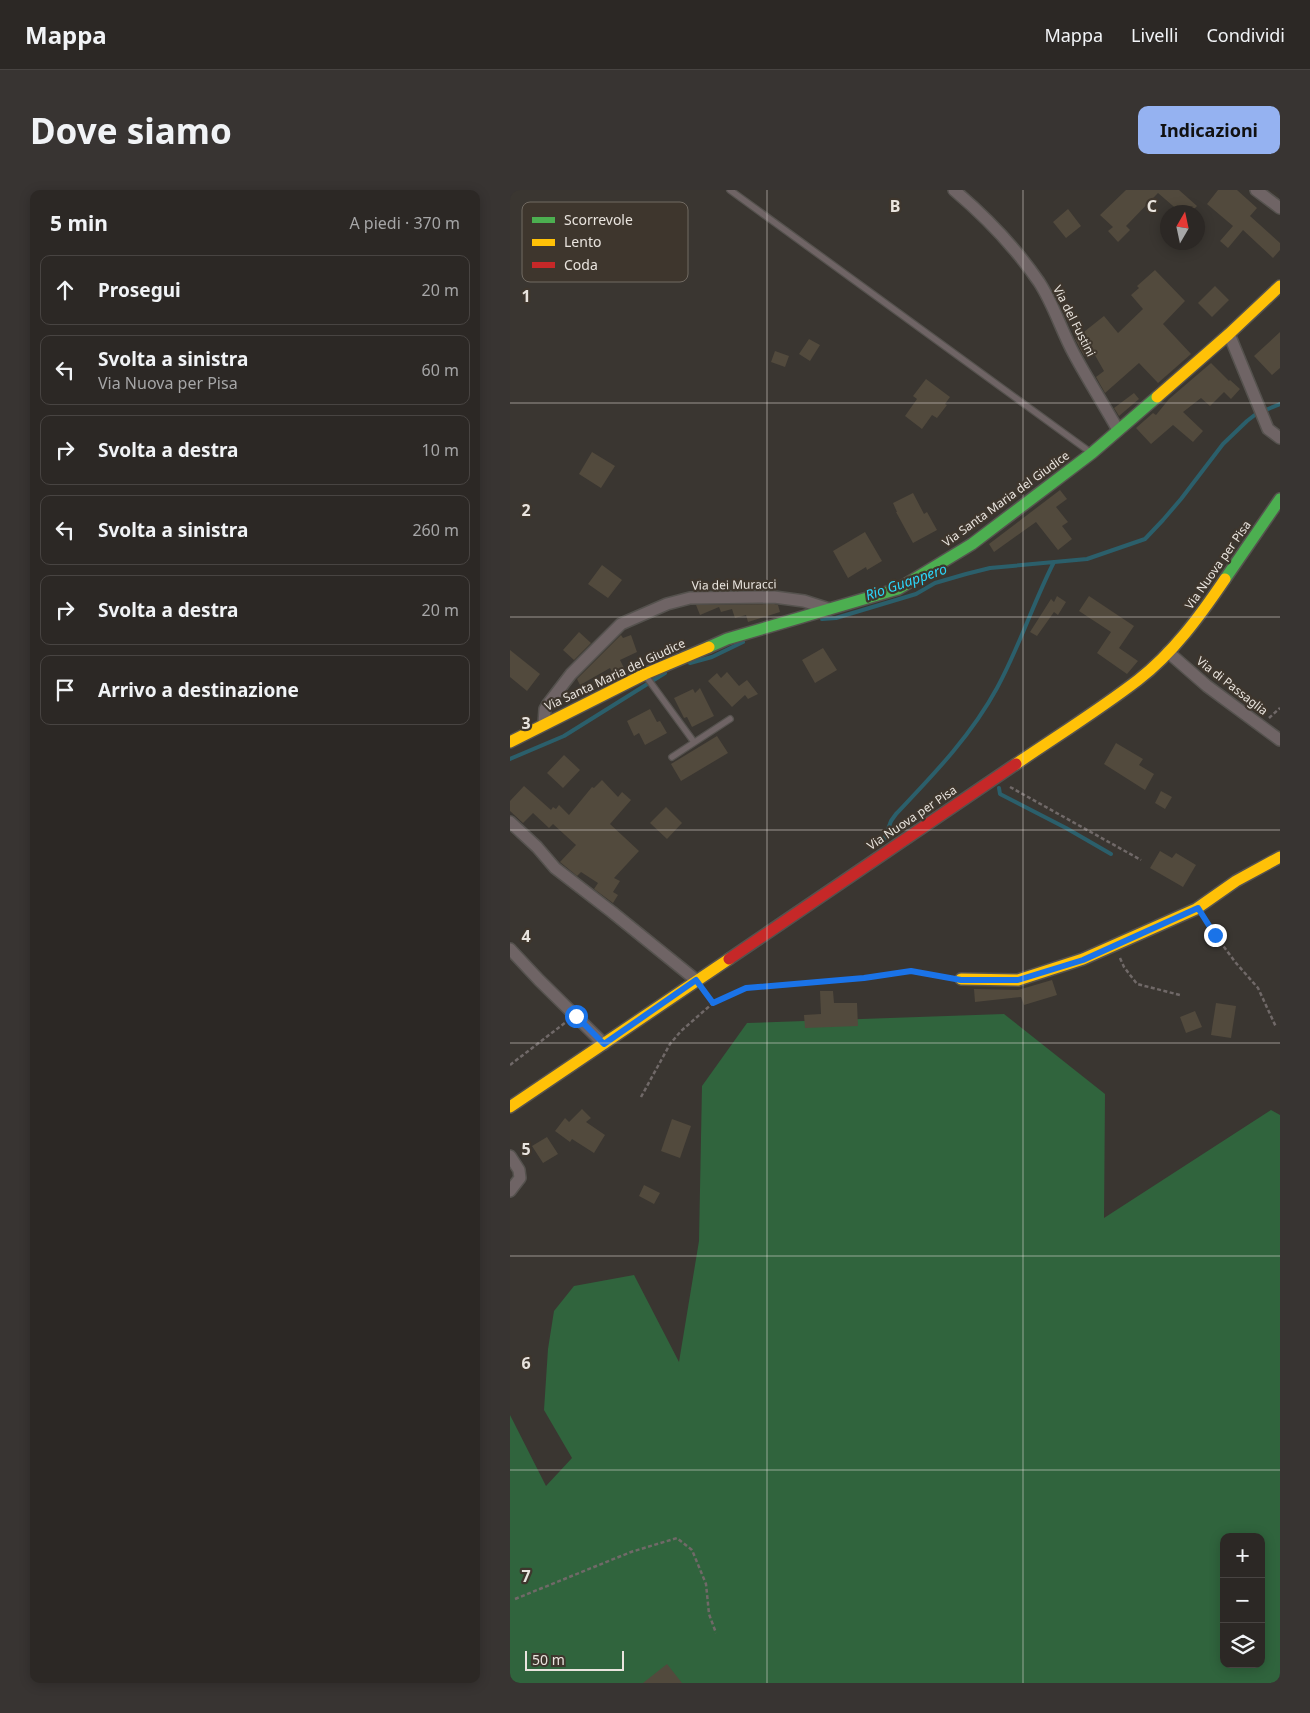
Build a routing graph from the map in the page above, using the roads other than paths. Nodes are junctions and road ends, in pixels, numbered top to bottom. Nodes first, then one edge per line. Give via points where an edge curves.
1 (730, 190) edge
2 (954, 190) edge
3 (1256, 190) edge
4 (1280, 208) edge
5 (1280, 286) edge
6 (1230, 334) junction
7 (1118, 430) junction
8 (1280, 438) edge
9 (1092, 453) junction
10 (1280, 499) edge
11 (829, 609) junction
12 (1168, 652) junction
13 (647, 676) junction
14 (730, 719) dead end
15 (544, 724) junction
16 (1280, 740) edge
17 (510, 742) edge
18 (694, 742) junction
19 (672, 757) dead end
20 (510, 822) edge
21 (1280, 858) edge
22 (510, 949) edge
23 (696, 980) junction
24 (961, 980) road end
25 (604, 1044) junction
26 (510, 1107) edge
27 (510, 1156) edge
28 (510, 1191) edge

1 - 9 lane
2 - 7 street, Via del Fustini via 1006,240 1039,283 1056,311 1073,353
3 - 4 street
5 - 6 street, Via Santa Maria del Giudice
6 - 7 street, Via Santa Maria del Giudice
6 - 8 street via 1268,429
7 - 9 street, Via Santa Maria del Giudice
9 - 11 street, Via Santa Maria del Giudice via 972,544 898,589
10 - 12 street, Via Nuova per Pisa via 1211,602
11 - 13 street, Via Santa Maria del Giudice via 727,639
11 - 15 street, Via dei Muracci via 774,597 690,598 668,604 621,624 571,674 554,696 545,709
12 - 16 street, Via di Passaglia via 1207,686
12 - 23 street, Via Nuova per Pisa via 1139,679
13 - 15 street, Via Santa Maria del Giudice
13 - 18 lane
14 - 18 lane
15 - 17 street, Via Santa Maria del Giudice
18 - 19 lane
20 - 23 street via 555,868
21 - 24 street via 1236,880 1198,908 1083,960 1018,980
22 - 25 street
23 - 25 street, Via Nuova per Pisa
25 - 26 street, Via Nuova per Pisa
27 - 28 street via 520,1178

